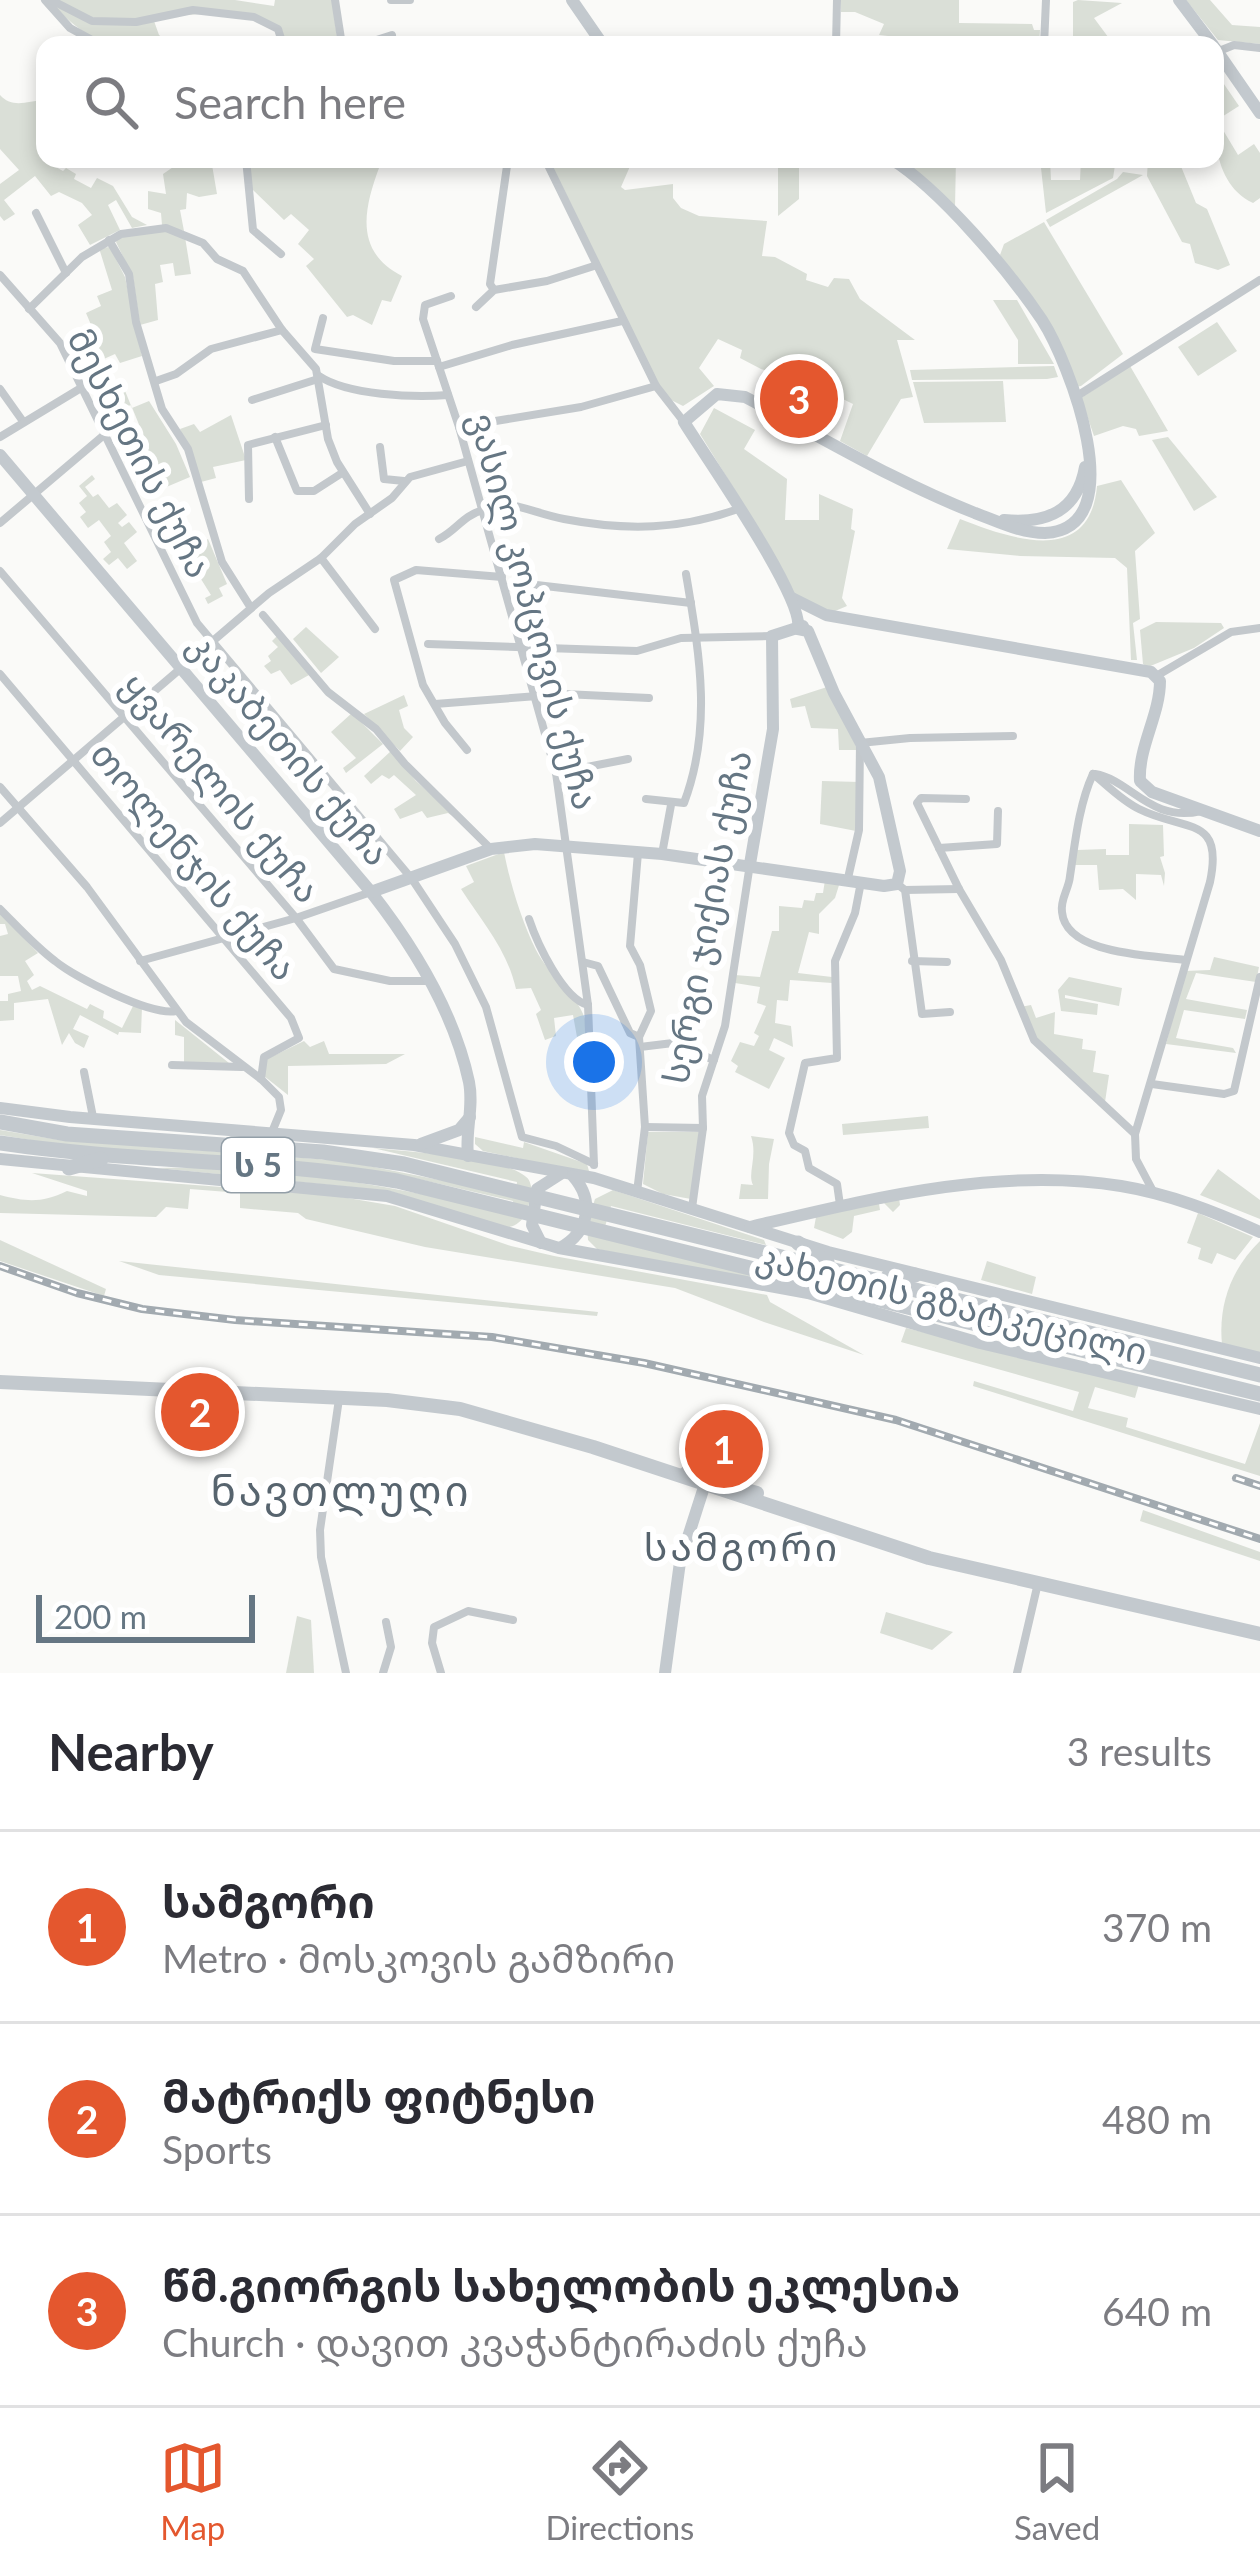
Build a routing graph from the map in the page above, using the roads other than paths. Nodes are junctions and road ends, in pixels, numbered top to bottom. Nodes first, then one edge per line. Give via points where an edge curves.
1 (47, 0) edge
2 (335, 0) edge
3 (391, 0) edge
4 (410, 0) edge
5 (572, 0) edge
6 (837, 0) edge
7 (1046, 0) edge
8 (1179, 0) edge
9 (392, 35) dead end
10 (85, 36) edge
11 (280, 36) edge
12 (340, 36) edge
13 (389, 36) edge
14 (597, 36) edge
15 (836, 36) edge
16 (1044, 36) edge
17 (1206, 36) edge
18 (1224, 47) edge
19 (1260, 48) edge
20 (1224, 61) edge
21 (1260, 113) edge
22 (247, 168) edge
23 (507, 168) edge
24 (549, 168) edge
25 (901, 168) edge
26 (36, 214) dead end
27 (109, 240) junction
28 (281, 254) dead end
29 (594, 266) junction
30 (66, 273) junction
31 (0, 275) edge
32 (1260, 280) edge
33 (494, 290) junction
34 (452, 296) dead end
35 (476, 307) dead end
36 (28, 309) junction
37 (323, 318) dead end
38 (622, 320) junction
39 (282, 330) junction
40 (438, 364) junction
41 (319, 378) junction
42 (156, 381) junction
43 (656, 386) junction
44 (81, 388) junction
45 (0, 389) edge
46 (448, 395) junction
47 (1076, 397) junction
48 (252, 400) dead end
49 (22, 420) junction
50 (684, 422) junction
51 (326, 425) junction
52 (459, 427) junction
53 (104, 435) junction
54 (0, 436) edge
55 (275, 437) junction
56 (380, 447) dead end
57 (0, 455) edge
58 (468, 460) junction
59 (343, 473) junction
60 (404, 481) junction
61 (33, 495) junction
62 (249, 499) dead end
63 (482, 507) junction
64 (741, 508) junction
65 (370, 514) junction
66 (0, 523) edge
67 (439, 539) dead end
68 (321, 558) junction
69 (422, 559) dead end
70 (0, 571) edge
71 (421, 572) junction
72 (686, 574) dead end
73 (502, 577) junction
74 (505, 588) junction
75 (691, 603) junction
76 (251, 608) junction
77 (263, 615) dead end
78 (809, 620) junction
79 (1260, 628) edge
80 (375, 629) dead end
81 (772, 636) junction
82 (695, 637) junction
83 (213, 644) junction
84 (428, 644) dead end
85 (519, 645) junction
86 (183, 669) junction
87 (0, 674) edge
88 (1158, 675) junction
89 (534, 698) junction
90 (649, 698) dead end
91 (435, 704) junction
92 (126, 717) junction
93 (1013, 736) dead end
94 (863, 741) junction
95 (467, 750) dead end
96 (628, 759) dead end
97 (74, 762) junction
98 (556, 773) junction
99 (1093, 774) junction
100 (0, 788) edge
101 (966, 799) dead end
102 (646, 800) dead end
103 (671, 805) junction
104 (17, 808) junction
105 (998, 811) dead end
106 (1203, 811) junction
107 (0, 823) edge
108 (1260, 831) edge
109 (567, 846) junction
110 (939, 848) junction
111 (490, 849) junction
112 (638, 852) junction
113 (662, 854) junction
114 (750, 864) junction
115 (412, 879) junction
116 (855, 879) junction
117 (901, 887) junction
118 (959, 889) junction
119 (371, 892) junction
120 (0, 909) edge
121 (296, 918) junction
122 (529, 919) dead end
123 (222, 939) junction
124 (1185, 960) junction
125 (140, 961) junction
126 (912, 961) junction
127 (584, 962) junction
128 (946, 962) dead end
129 (1260, 977) edge
130 (430, 981) junction
131 (588, 1005) junction
132 (177, 1010) junction
133 (950, 1012) dead end
134 (640, 1042) junction
135 (714, 1060) junction
136 (172, 1065) dead end
137 (242, 1066) junction
138 (84, 1072) dead end
139 (261, 1079) junction
140 (1152, 1084) junction
141 (0, 1110) edge
142 (471, 1114) junction
143 (93, 1119) junction
144 (0, 1122) edge
145 (645, 1127) junction
146 (25, 1128) junction
147 (703, 1128) junction
148 (272, 1132) junction
149 (1135, 1134) junction
150 (300, 1136) junction
151 (345, 1141) junction
152 (0, 1143) edge
153 (413, 1145) junction
154 (257, 1146) junction
155 (116, 1155) junction
156 (468, 1156) junction
157 (381, 1159) junction
158 (0, 1160) edge
159 (520, 1165) junction
160 (69, 1168) junction
161 (594, 1171) junction
162 (567, 1173) junction
163 (618, 1187) junction
164 (537, 1189) junction
165 (637, 1192) junction
166 (1154, 1195) junction
167 (841, 1204) junction
168 (588, 1205) junction
169 (692, 1209) junction
170 (804, 1214) junction
171 (749, 1227) junction
172 (1260, 1232) edge
173 (798, 1243) junction
174 (542, 1244) junction
175 (559, 1248) junction
176 (839, 1270) junction
177 (770, 1272) junction
178 (915, 1275) junction
179 (873, 1278) junction
180 (808, 1293) junction
181 (919, 1310) junction
182 (874, 1311) junction
183 (1260, 1358) edge
184 (1260, 1375) edge
185 (0, 1382) edge
186 (1260, 1394) edge
187 (340, 1397) junction
188 (1260, 1409) edge
189 (706, 1482) junction
190 (1038, 1583) junction
191 (513, 1620) dead end
192 (386, 1622) dead end
193 (1260, 1635) edge
194 (346, 1673) edge
195 (384, 1673) edge
196 (441, 1673) edge
197 (665, 1673) edge
198 (1017, 1673) edge

1 - 10 street
1 - 11 street via 104,22 194,10 254,17
2 - 12 street
3 - 4 street
5 - 14 street
6 - 15 street
7 - 16 street
8 - 17 street
9 - 13 street
18 - 19 street
20 - 21 street
22 - 28 street via 253,230
23 - 33 street
24 - 29 street
25 - 47 street via 1029,302
26 - 30 street
27 - 30 street
27 - 39 street via 157,226 187,234 244,271
27 - 42 street via 129,274
29 - 33 street
29 - 38 street
30 - 36 street
31 - 36 street, მესხეთის ქუჩა
32 - 47 street
33 - 35 street
34 - 40 street, ვასილ კოპცოვის ქუჩა via 422,311
36 - 44 street, მესხეთის ქუჩა via 60,343
37 - 40 street via 315,349
38 - 40 street
38 - 43 street
39 - 41 street
39 - 42 street via 211,350
40 - 46 street, ვასილ კოპცოვის ქუჩა
41 - 46 street via 386,393
41 - 48 street
41 - 51 street
42 - 76 street via 167,419 188,449 222,562
43 - 50 street
43 - 52 street
44 - 49 street
44 - 53 street, მესხეთის ქუჩა
45 - 49 street
46 - 52 street, ვასილ კოპცოვის ქუჩა
47 - 50 street via 1087,442 1083,480 1065,508 1034,521 990,519 898,481 737,394 717,394
49 - 54 street
50 - 64 street
51 - 55 street
51 - 59 street
52 - 58 street, ვასილ კოპცოვის ქუჩა
53 - 61 street
53 - 83 street, მესხეთის ქუჩა
55 - 59 street via 297,491 314,491
55 - 62 street via 247,448
56 - 60 street via 384,479
57 - 61 street, კაკაბეთის ქუჩა
58 - 60 street
58 - 63 street, ვასილ კოპცოვის ქუჩა
59 - 65 street
60 - 65 street
61 - 66 street
61 - 86 street, კაკაბეთის ქუჩა
63 - 64 street via 498,502 641,528 689,525
63 - 67 street
63 - 73 street, ვასილ კოპცოვის ქუჩა
64 - 78 street
65 - 68 street
68 - 76 street
68 - 80 street
69 - 71 street
70 - 92 street, ყვარელის ქუჩა
71 - 73 street
71 - 91 street via 395,578 397,600
72 - 75 street
73 - 74 street, ვასილ კოპცოვის ქუჩა
74 - 75 street
74 - 85 street, ვასილ კოპცოვის ქუჩა
75 - 82 street
76 - 83 street
77 - 111 street via 328,692 376,729
78 - 81 street
78 - 88 street
78 - 94 street via 834,693
79 - 88 street via 1232,632
81 - 82 street
81 - 114 street, სერგი ჯიქიას ქუჩა via 773,729
82 - 85 street via 638,651
82 - 103 street via 703,716 686,800
83 - 86 street
83 - 115 street, მესხეთის ქუჩა
84 - 85 street
85 - 89 street, ვასილ კოპცოვის ქუჩა
86 - 92 street
86 - 119 street, კაკაბეთის ქუჩა
87 - 97 street, თოლენჯის ქუჩა
88 - 106 street via 1140,781
89 - 90 street
89 - 91 street
89 - 98 street, ვასილ კოპცოვის ქუჩა
91 - 95 street
92 - 97 street
92 - 121 street, ყვარელის ქუჩა
93 - 94 street
94 - 116 street
94 - 117 street via 880,777
96 - 98 street
97 - 104 street
97 - 123 street, თოლენჯის ქუჩა
98 - 109 street, ვასილ კოპცოვის ქუჩა
99 - 106 street via 1136,799
99 - 124 street via 1137,808 1204,831 1214,846
99 - 124 street via 1062,899 1065,925 1091,946
100 - 104 street
101 - 110 street via 921,798
102 - 103 street
103 - 113 street
104 - 107 street
104 - 125 street
105 - 110 street via 998,844
106 - 108 street
109 - 111 street
109 - 112 street
109 - 127 street, ვასილ კოპცოვის ქუჩა
110 - 118 street
111 - 115 street
112 - 113 street
112 - 134 street via 630,946 651,1011
113 - 114 street
114 - 116 street
114 - 135 street, სერგი ჯიქიას ქუჩა
115 - 119 street
115 - 161 street, მესხეთის ქუჩა via 486,1007 518,1132
116 - 117 street
116 - 167 street via 855,913 836,961 837,1058 806,1064 789,1133 809,1168 837,1184
117 - 118 street
117 - 126 street
118 - 149 street via 1034,1040
119 - 121 street
119 - 130 street, კაკაბეთის ქუჩა
120 - 132 street via 78,975 161,1011
121 - 123 street
121 - 130 street, ყვარელის ქუჩა via 340,972
122 - 131 street via 542,953 571,995
123 - 125 street
123 - 139 street, თოლენჯის ქუჩა via 300,1032 264,1058
124 - 140 street
125 - 132 street
126 - 128 street
126 - 133 street via 922,1015
127 - 131 street, ვასილ კოპცოვის ქუჩა
127 - 134 street via 598,966
129 - 140 street via 1234,1090
130 - 142 street, კაკაბეთის ქუჩა via 470,1084
131 - 161 street, ვასილ კოპცოვის ქუჩა
132 - 137 street
134 - 135 street via 673,1043
134 - 145 street
135 - 147 street, სერგი ჯიქიას ქუჩა via 702,1096
136 - 137 street
137 - 139 street
138 - 143 street
139 - 148 street via 281,1103
140 - 149 street
141 - 143 street, კახეთის გზატკეცილი
141 - 146 highway
142 - 153 street via 459,1130
142 - 156 street, კაკაბეთის ქუჩა
143 - 148 street, კახეთის გზატკეცილი
144 - 146 highway, კახეთის გზატკეცილი / ს 5
145 - 147 street
145 - 165 street
146 - 154 highway, კახეთის გზატკეცილი / ს 5
147 - 169 street, სერგი ჯიქიას ქუჩა
148 - 150 street, კახეთის გზატკეცილი
149 - 166 street via 1136,1159
150 - 151 street, კახეთის გზატკეცილი
150 - 154 highway
151 - 153 street, კახეთის გზატკეცილი
151 - 157 highway
152 - 155 highway, კახეთის გზატკეცილი / ს 5
153 - 156 street, კახეთის გზატკეცილი
154 - 157 highway, კახეთის გზატკეცილი / ს 5
155 - 160 highway
155 - 177 highway, კახეთის გზატკეცილი / ს 5 via 349,1174
156 - 159 street, კახეთის გზატკეცილი
157 - 176 highway, კახეთის გზატკეცილი / ს 5
158 - 160 street, კახეთის გზატკეცილი
159 - 162 street, კახეთის გზატკეცილი
159 - 164 street
160 - 174 street, კახეთის გზატკეცილი via 372,1193
161 - 162 street, კახეთის გზატკეცილი
161 - 163 street, კახეთის გზატკეცილი
162 - 164 street
162 - 168 street
163 - 165 street, კახეთის გზატკეცილი
163 - 168 street
164 - 174 street via 532,1225
165 - 169 street, კახეთის გზატკეცილი
166 - 167 street via 1096,1183 1012,1182
166 - 172 street
167 - 170 street
168 - 175 street via 579,1234
169 - 171 street, კახეთის გზატკეცილი
170 - 171 street
170 - 173 street
171 - 173 street, კახეთის გზატკეცილი
173 - 176 highway
173 - 178 street, კახეთის გზატკეცილი
174 - 175 street, კახეთის გზატკეცილი
175 - 180 street, კახეთის გზატკეცილი
176 - 179 highway, კახეთის გზატკეცილი / ს 5
177 - 180 highway
177 - 181 highway, კახეთის გზატკეცილი / ს 5
178 - 179 highway
178 - 183 street, კახეთის გზატკეცილი
179 - 184 highway, კახეთის გზატკეცილი / ს 5
180 - 182 street, კახეთის გზატკეცილი
181 - 182 highway
181 - 186 highway, კახეთის გზატკეცილი / ს 5
182 - 188 street, კახეთის გზატკეცილი
185 - 187 main road
187 - 189 main road via 418,1403
187 - 194 street via 320,1530
189 - 190 main road via 793,1505 928,1558
189 - 197 street via 680,1562
190 - 193 main road
190 - 198 street
191 - 196 street via 468,1612 434,1627
192 - 195 street via 392,1647

